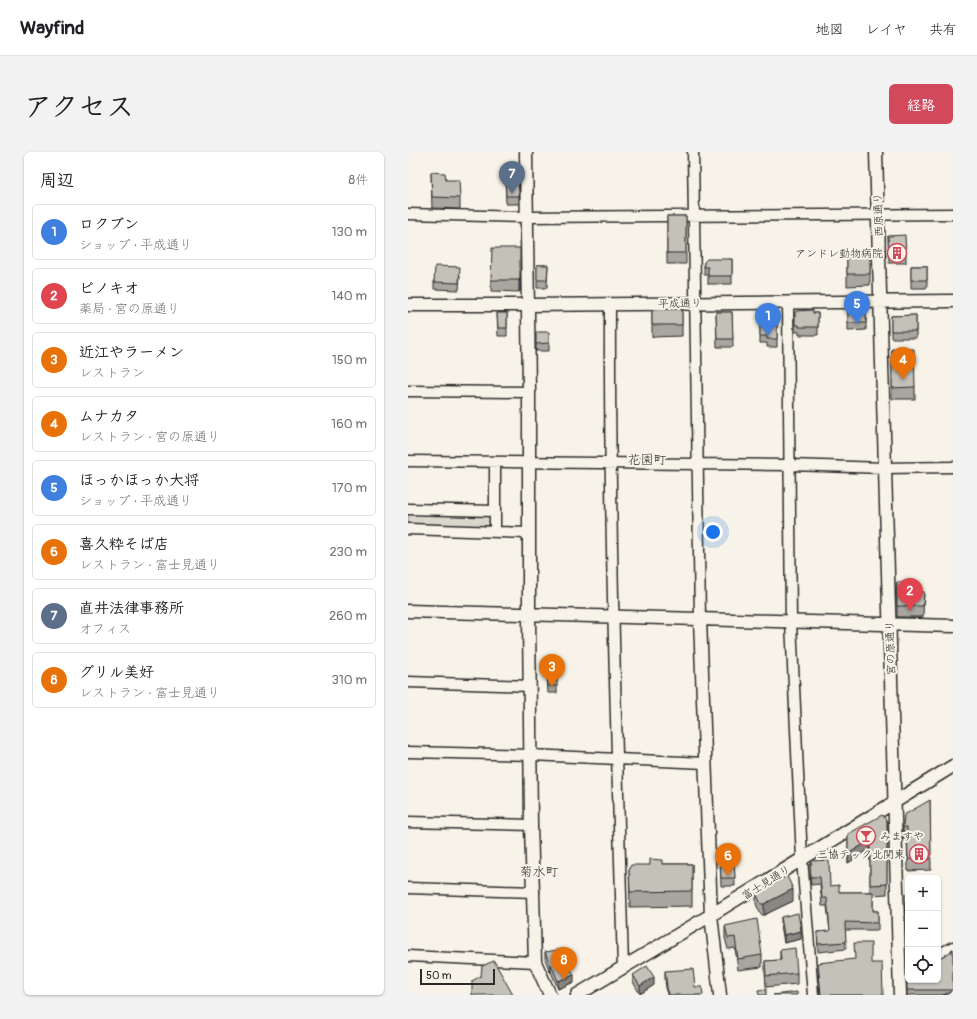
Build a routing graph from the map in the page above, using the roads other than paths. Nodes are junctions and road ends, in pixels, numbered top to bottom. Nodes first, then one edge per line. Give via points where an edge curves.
1 (526, 152) edge
2 (694, 152) edge
3 (876, 152) edge
4 (408, 214) edge
5 (878, 214) junction
6 (953, 214) edge
7 (694, 216) junction
8 (527, 217) junction
9 (953, 301) edge
10 (788, 302) junction
11 (880, 302) junction
12 (696, 303) junction
13 (610, 304) junction
14 (408, 305) edge
15 (527, 305) junction
16 (408, 391) edge
17 (529, 392) junction
18 (408, 461) edge
19 (495, 463) junction
20 (529, 463) junction
21 (610, 464) junction
22 (698, 465) junction
23 (790, 465) junction
24 (953, 467) edge
25 (886, 468) junction
26 (408, 509) edge
27 (495, 511) junction
28 (408, 529) edge
29 (495, 532) junction
30 (529, 533) junction
31 (408, 611) edge
32 (529, 614) junction
33 (613, 617) junction
34 (700, 619) junction
35 (791, 622) junction
36 (890, 624) junction
37 (953, 626) edge
38 (408, 682) edge
39 (530, 686) junction
40 (408, 752) edge
41 (531, 755) junction
42 (617, 758) junction
43 (705, 763) junction
44 (953, 766) edge
45 (895, 801) junction
46 (408, 822) edge
47 (531, 826) junction
48 (802, 859) junction
49 (408, 888) edge
50 (534, 892) junction
51 (711, 915) junction
52 (953, 947) edge
53 (941, 953) edge
54 (408, 956) edge
55 (535, 962) junction
56 (623, 968) junction
57 (904, 972) edge
58 (550, 995) edge
59 (577, 995) edge
60 (720, 995) edge
61 (813, 995) edge
62 (900, 995) edge

1 - 8 street
2 - 7 street
3 - 5 street, 西原通り
4 - 8 street
5 - 6 street
5 - 7 street
5 - 11 street, 西原通り
7 - 8 street
7 - 12 street
8 - 15 street
9 - 11 street, 平成通り
10 - 11 street, 平成通り
10 - 12 street, 平成通り
10 - 23 street
11 - 25 street, 宮の原通り
12 - 13 street, 平成通り
12 - 22 street
13 - 15 street, 平成通り
13 - 21 street
14 - 15 street, 平成通り
15 - 17 street
16 - 17 street
17 - 20 street
18 - 19 street
19 - 20 street
19 - 27 street
20 - 21 street
20 - 30 street
21 - 22 street
21 - 33 street
22 - 23 street
22 - 34 street
23 - 25 street
23 - 35 street
24 - 25 street
25 - 36 street, 宮の原通り
26 - 27 street
27 - 29 street
28 - 29 street
29 - 30 street
30 - 32 street
31 - 32 street
32 - 33 street
32 - 39 street
33 - 34 street
33 - 42 street
34 - 35 street
34 - 43 street
35 - 36 street
35 - 48 street
36 - 37 street
36 - 45 street, 宮の原通り
38 - 39 street
39 - 41 street
40 - 41 street
41 - 42 street
41 - 47 street
42 - 43 street
42 - 56 street
43 - 51 street
44 - 45 street, 富士見通り
45 - 48 street, 富士見通り
45 - 57 street, 宮の原通り
46 - 47 street
47 - 50 street
48 - 51 street, 富士見通り
48 - 61 street
49 - 50 street
50 - 55 street
51 - 56 street, 富士見通り
51 - 60 street
52 - 53 street
54 - 55 street
55 - 58 street
56 - 59 street, 富士見通り
57 - 62 street, 宮の原通り

